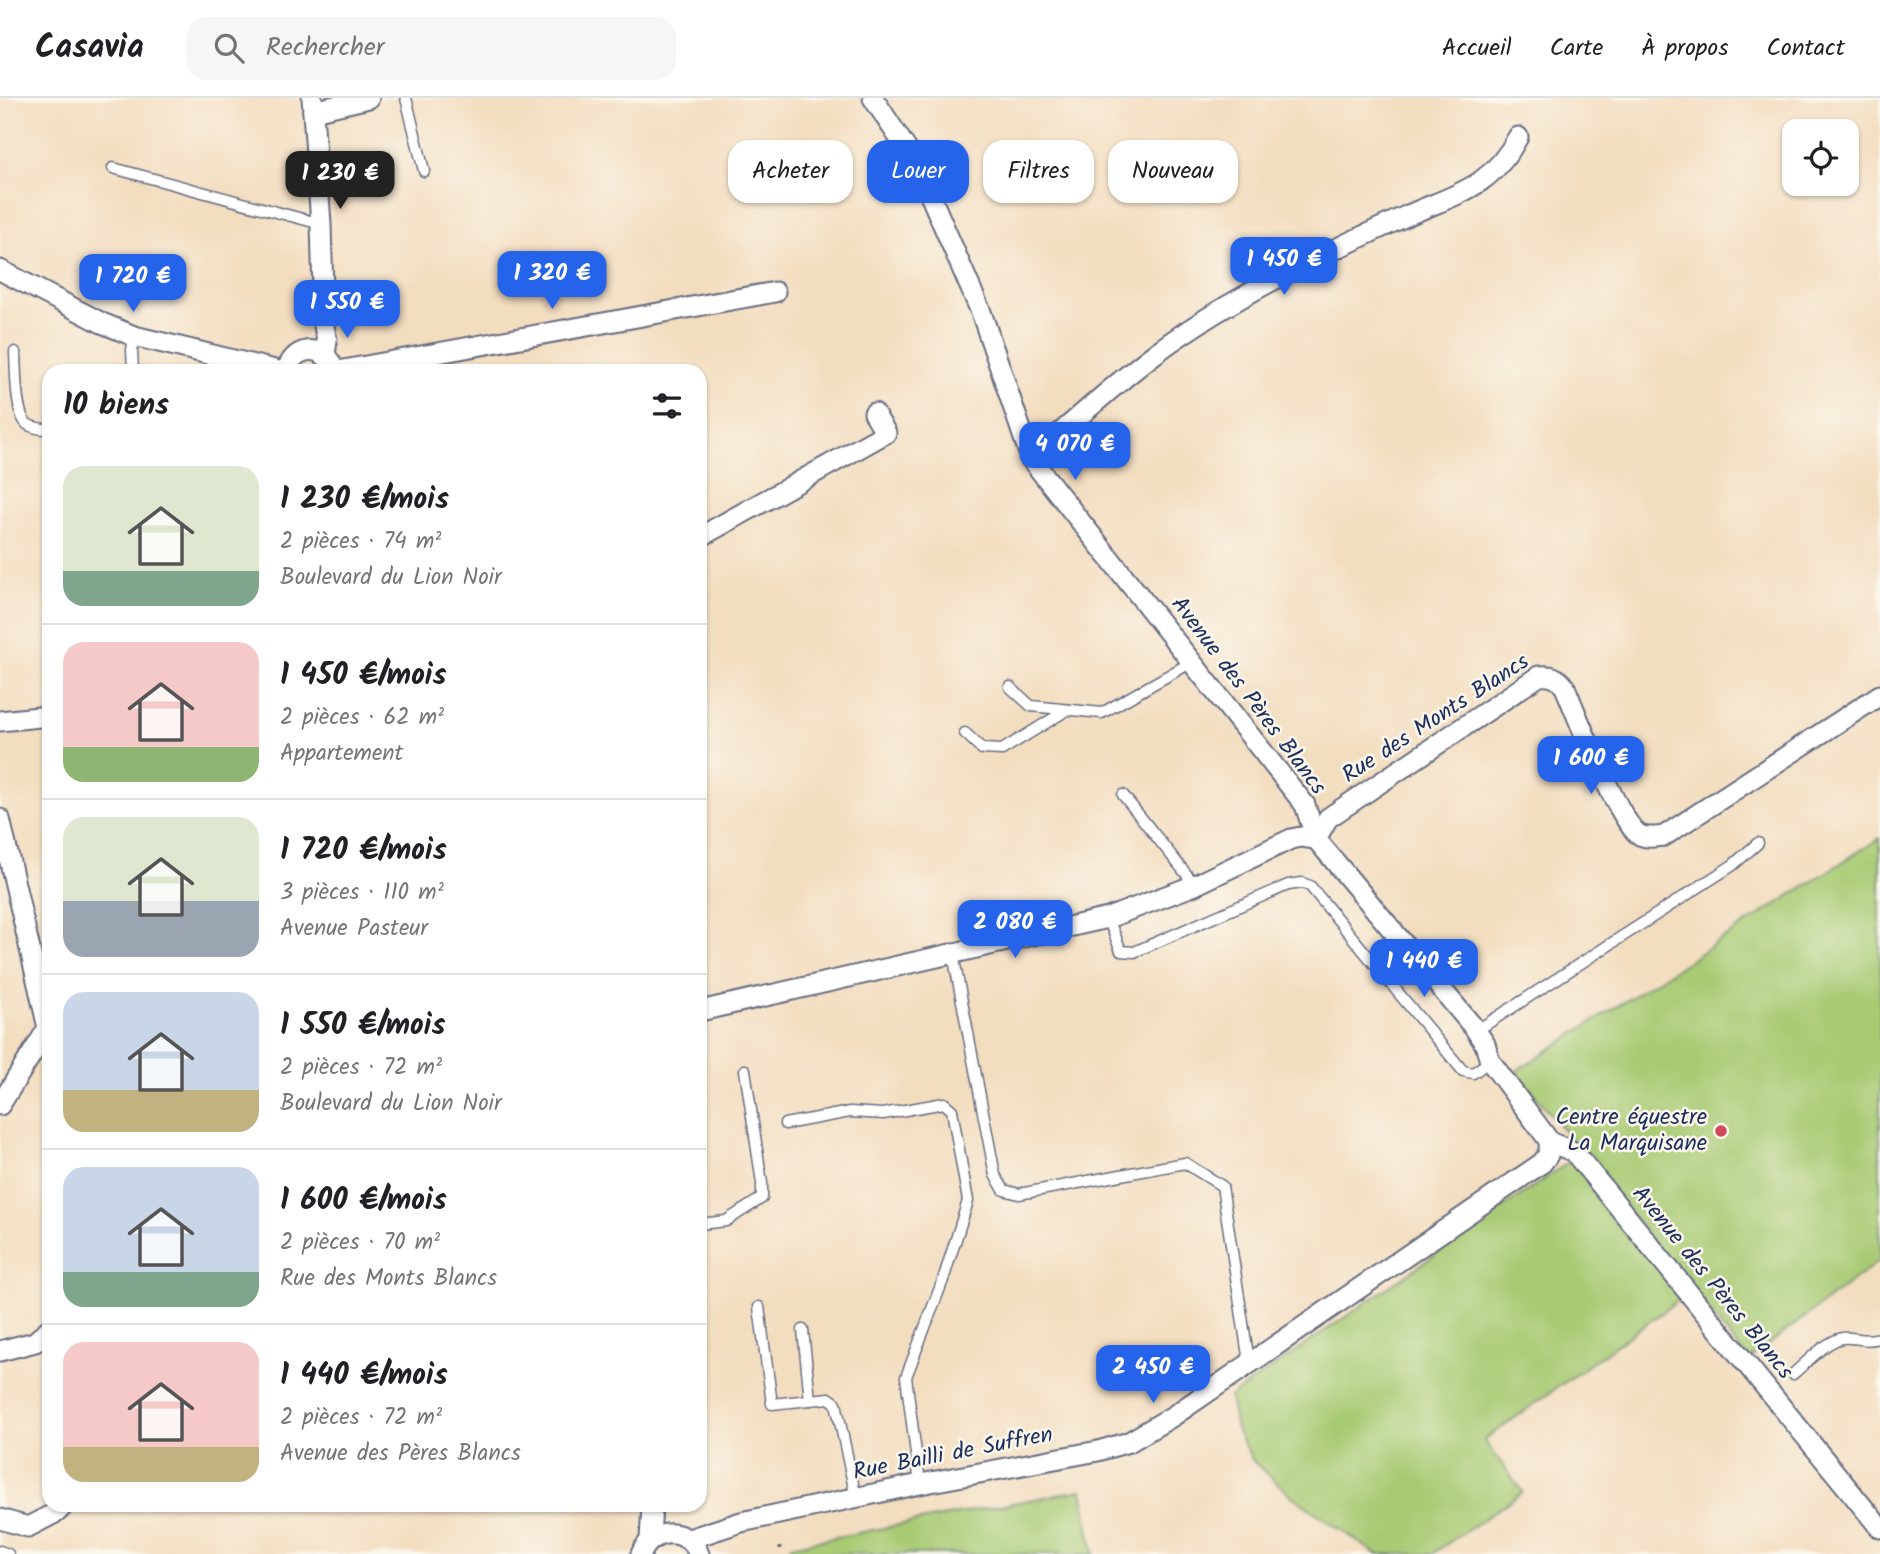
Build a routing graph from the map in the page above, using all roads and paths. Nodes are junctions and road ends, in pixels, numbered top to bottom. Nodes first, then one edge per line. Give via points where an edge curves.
1 (369, 98) edge
2 (407, 98) edge
3 (873, 98) edge
4 (313, 105) edge
5 (1518, 137) dead end
6 (113, 168) dead end
7 (424, 171) dead end
8 (321, 224) junction
9 (0, 270) edge
10 (775, 292) dead end
11 (324, 326) junction
12 (134, 337) junction
13 (303, 351) junction
14 (15, 352) dead end
15 (133, 364) edge
16 (249, 364) edge
17 (289, 364) edge
18 (330, 364) edge
19 (332, 364) edge
20 (344, 364) edge
21 (874, 413) dead end
22 (42, 429) edge
23 (1031, 459) junction
24 (707, 533) edge
25 (1192, 662) junction
26 (1010, 687) dead end
27 (1880, 695) edge
28 (1068, 710) junction
29 (42, 716) edge
30 (1, 717) edge
31 (965, 733) dead end
32 (1123, 795) dead end
33 (0, 819) edge
34 (1316, 839) junction
35 (1758, 843) dead end
36 (1195, 885) junction
37 (1108, 918) junction
38 (953, 954) junction
39 (42, 1002) edge
40 (707, 1009) edge
41 (1475, 1029) junction
42 (42, 1038) edge
43 (1490, 1062) junction
44 (745, 1070) dead end
45 (0, 1105) edge
46 (785, 1124) dead end
47 (1550, 1142) junction
48 (707, 1223) edge
49 (759, 1307) dead end
50 (803, 1330) dead end
51 (42, 1336) edge
52 (1880, 1338) edge
53 (0, 1351) edge
54 (1249, 1362) junction
55 (1793, 1374) dead end
56 (810, 1400) junction
57 (920, 1484) junction
58 (856, 1498) junction
59 (57, 1512) edge
60 (651, 1512) edge
61 (657, 1512) edge
62 (0, 1519) edge
63 (1880, 1528) edge
64 (687, 1542) edge
65 (780, 1547) dead end
66 (642, 1549) edge
67 (0, 1551) edge
68 (8, 1554) edge
69 (781, 1554) edge

1 - 4 street
2 - 7 lane
3 - 23 street, Avenue des Pères Blancs via 917,165 981,312
4 - 8 street
5 - 23 street via 1508,158 1470,189 1256,288 1157,352
6 - 8 lane
8 - 11 street
9 - 12 street
10 - 20 street
11 - 13 street
11 - 19 street
12 - 15 lane
12 - 16 street
13 - 17 street
13 - 18 street via 318,351
14 - 22 lane via 20,411 27,424
21 - 24 street via 886,433
23 - 25 street, Avenue des Pères Blancs
25 - 28 lane via 1102,713
25 - 34 street, Avenue des Pères Blancs via 1305,805
26 - 28 lane via 1031,706
27 - 34 street, Rue des Monts Blancs via 1675,829 1651,838 1639,835 1629,824 1565,687 1559,679 1539,676 1328,818
28 - 31 lane via 1002,750 982,749
29 - 30 street
32 - 36 lane
33 - 39 street
34 - 36 street via 1291,839
34 - 41 street, Avenue des Pères Blancs
35 - 41 lane via 1733,865
36 - 37 street
37 - 38 street
37 - 43 lane via 1121,951 1134,952 1288,885 1310,886 1463,1071 1474,1073
38 - 40 street
38 - 54 lane via 995,1175 1004,1190 1019,1195 1185,1163 1222,1186
41 - 43 street, Avenue des Pères Blancs
42 - 45 street
43 - 47 street, Avenue des Pères Blancs
44 - 48 lane via 762,1198 726,1221
46 - 57 lane via 944,1103 953,1110 968,1201 906,1377
47 - 54 street, Rue Bailli de Suffren via 1542,1163
47 - 63 street, Avenue des Pères Blancs via 1574,1153
49 - 56 lane via 772,1404
50 - 56 lane
51 - 53 street via 35,1342
52 - 55 lane via 1866,1342 1843,1338
54 - 57 street, Rue Bailli de Suffren via 1129,1442
56 - 58 lane via 829,1398 836,1404
57 - 58 street, Rue Bailli de Suffren
58 - 64 street, Rue Bailli de Suffren via 741,1522
59 - 62 street via 28,1527
60 - 66 street
61 - 64 street
64 - 66 street, Rue Bailli de Suffren via 661,1534
65 - 69 path
67 - 68 lane

